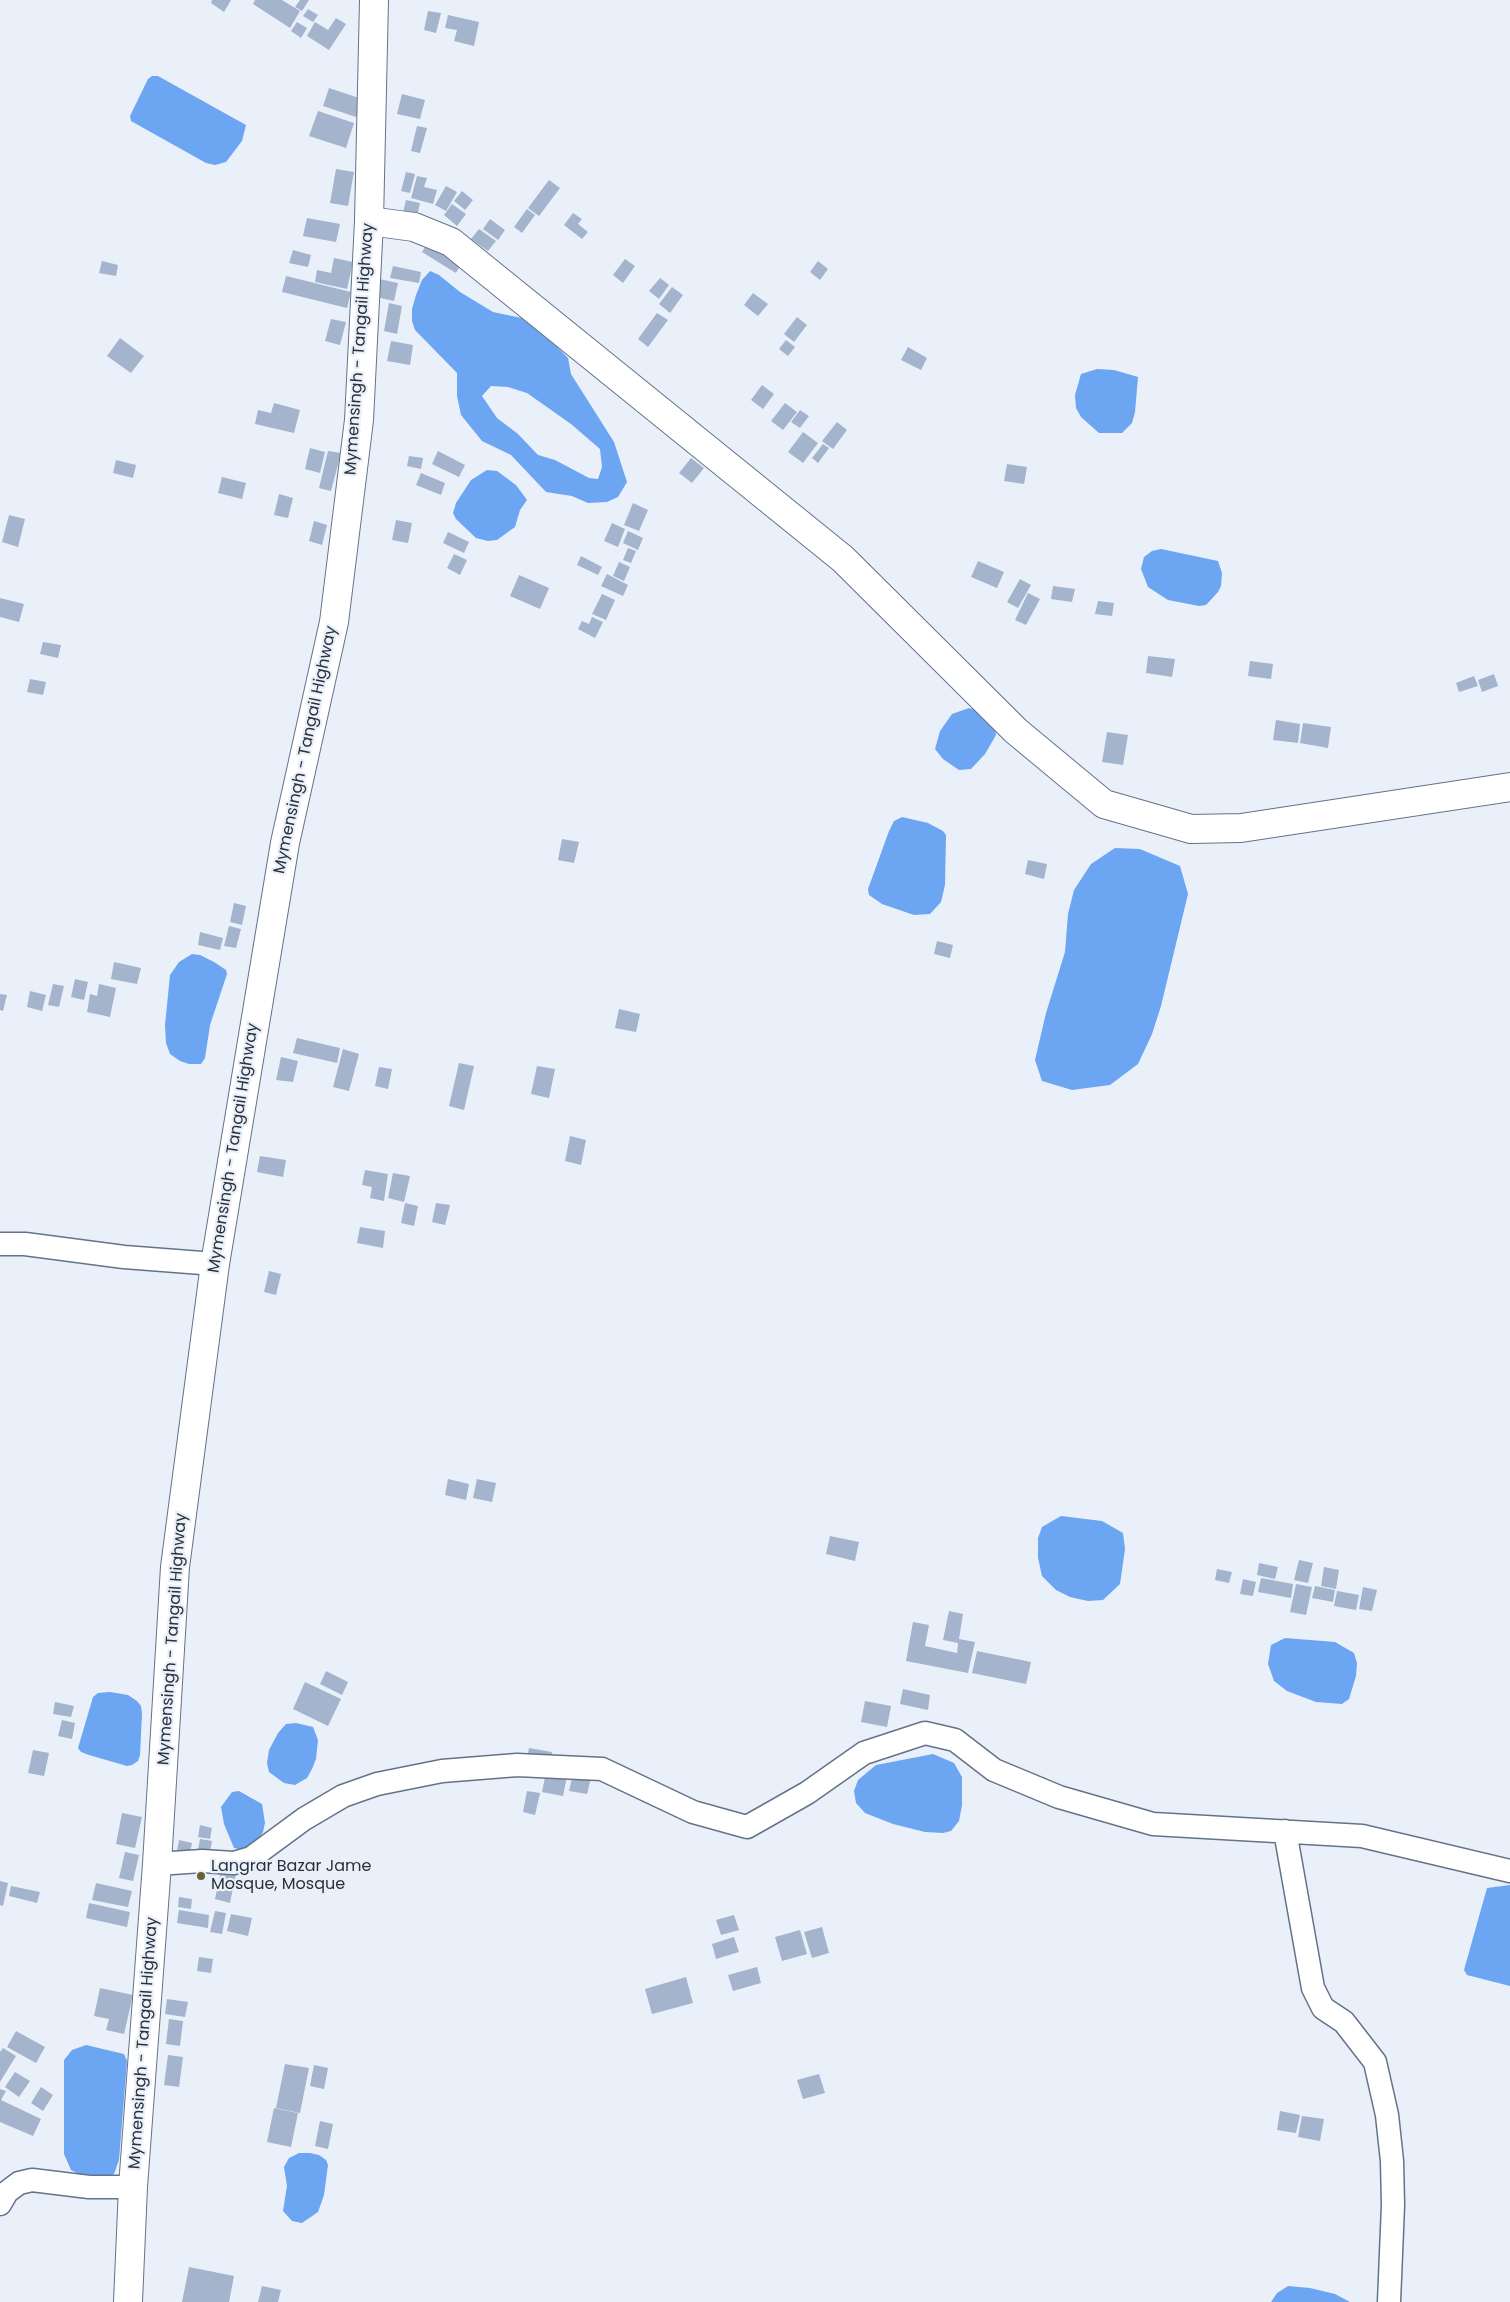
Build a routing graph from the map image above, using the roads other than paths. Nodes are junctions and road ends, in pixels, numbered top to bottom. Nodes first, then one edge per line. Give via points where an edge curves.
1 (374, 0) edge
2 (369, 221) junction
3 (1510, 786) edge
4 (0, 1244) edge
5 (215, 1264) junction
6 (1285, 1832) junction
7 (157, 1864) junction
8 (1510, 1871) edge
9 (133, 2186) junction
10 (0, 2204) edge
11 (128, 2302) edge
12 (1389, 2302) edge

1 - 2 main road, Mymensingh - Tangail Highway
2 - 3 main road via 414,227 451,242 843,559 1016,731 1104,804 1191,829 1241,828
2 - 5 main road, Mymensingh - Tangail Highway via 359,420 334,622 285,843
4 - 5 street
5 - 7 main road, Mymensingh - Tangail Highway via 175,1567
6 - 7 street via 1153,1824 1059,1797 994,1770 956,1740 925,1733 864,1753 807,1794 747,1826 693,1812 602,1769 517,1765 442,1771 377,1784 343,1796 304,1819 251,1858 234,1863
6 - 8 street via 1362,1836
6 - 12 street via 1314,1988 1323,2008 1344,2022 1375,2062 1387,2115 1393,2205
7 - 9 main road, Mymensingh - Tangail Highway
9 - 10 street via 89,2187 32,2180 19,2183 7,2192
9 - 11 main road, Mymensingh - Tangail Highway

